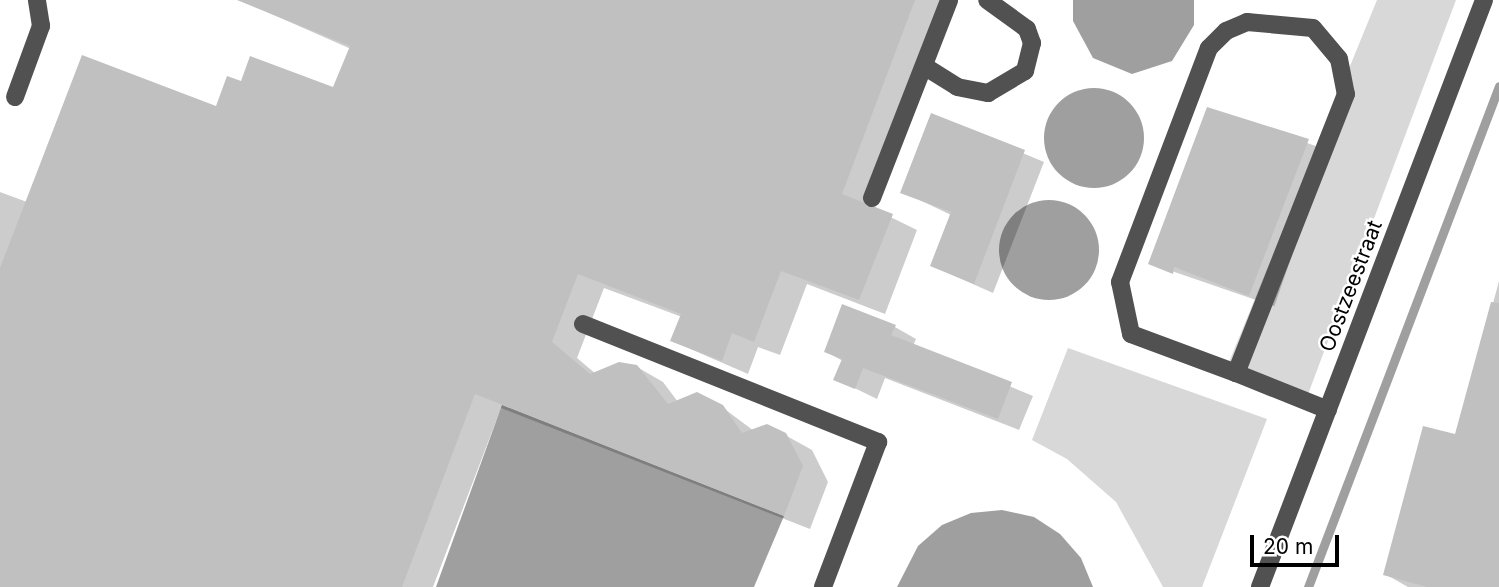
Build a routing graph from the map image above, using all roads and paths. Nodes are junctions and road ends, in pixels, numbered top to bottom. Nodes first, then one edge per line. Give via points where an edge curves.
1 (37, 0) edge
2 (949, 0) edge
3 (987, 0) edge
4 (1484, 0) edge
5 (924, 66) junction
6 (15, 97) dead end
7 (872, 198) dead end
8 (583, 324) dead end
9 (1236, 373) junction
10 (1328, 410) junction
11 (823, 587) edge
12 (1260, 587) edge

1 - 6 street via 41,26
2 - 5 street
3 - 5 street via 1027,29 1030,58 1014,81 988,93 957,87
4 - 10 street, Oostzeestraat
5 - 7 street
8 - 11 street via 878,442
9 - 9 street via 1346,94 1332,47 1313,28 1296,23 1247,22 1226,31 1209,48 1120,282 1131,334
9 - 10 street
10 - 12 street, Oostzeestraat

